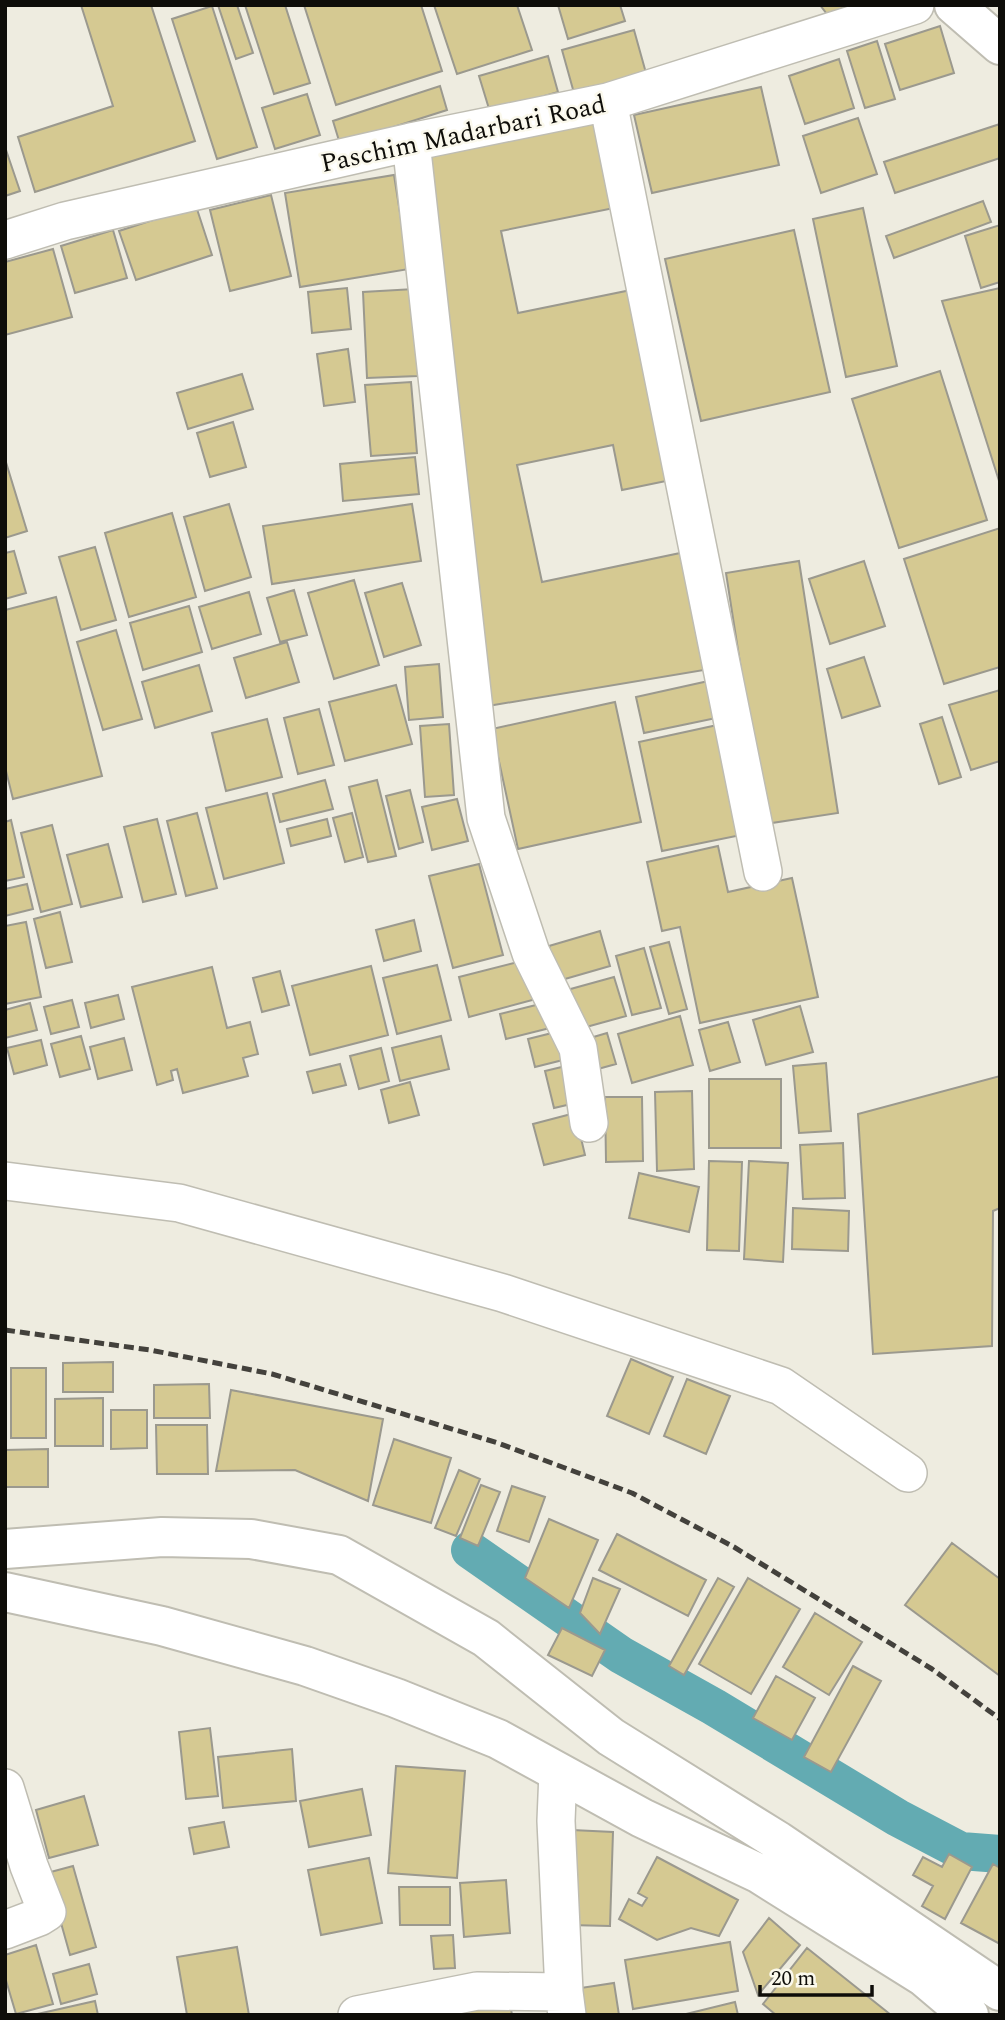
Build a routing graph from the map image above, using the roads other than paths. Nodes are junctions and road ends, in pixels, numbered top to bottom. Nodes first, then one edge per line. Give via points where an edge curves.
1 (915, 5) edge
2 (954, 5) edge
3 (1000, 44) edge
4 (608, 102) junction
5 (411, 142) junction
6 (5, 240) edge
7 (763, 872) dead end
8 (589, 1123) dead end
9 (5, 1181) edge
10 (908, 1472) dead end
11 (5, 1549) edge
12 (5, 1592) edge
13 (558, 1772) junction
14 (8, 1805) edge
15 (778, 1841) junction
16 (758, 1873) junction
17 (5, 1930) edge
18 (1000, 1991) edge
19 (565, 2003) edge
20 (357, 2015) edge
21 (969, 2015) edge

1 - 4 street, Paschim Madarbari Road
2 - 3 main road
4 - 5 street, Paschim Madarbari Road
4 - 7 street
5 - 6 street, Paschim Madarbari Road via 65,220
5 - 8 street via 486,818 531,953 578,1048
9 - 10 street via 179,1203 503,1293 780,1386
11 - 15 main road via 162,1537 251,1539 339,1555 486,1638 611,1737
12 - 13 main road via 162,1626 305,1666 498,1739
13 - 16 main road
13 - 19 street
14 - 17 street via 47,1912
15 - 16 main road
15 - 18 main road
16 - 21 main road via 924,1977
19 - 20 street via 477,1991

